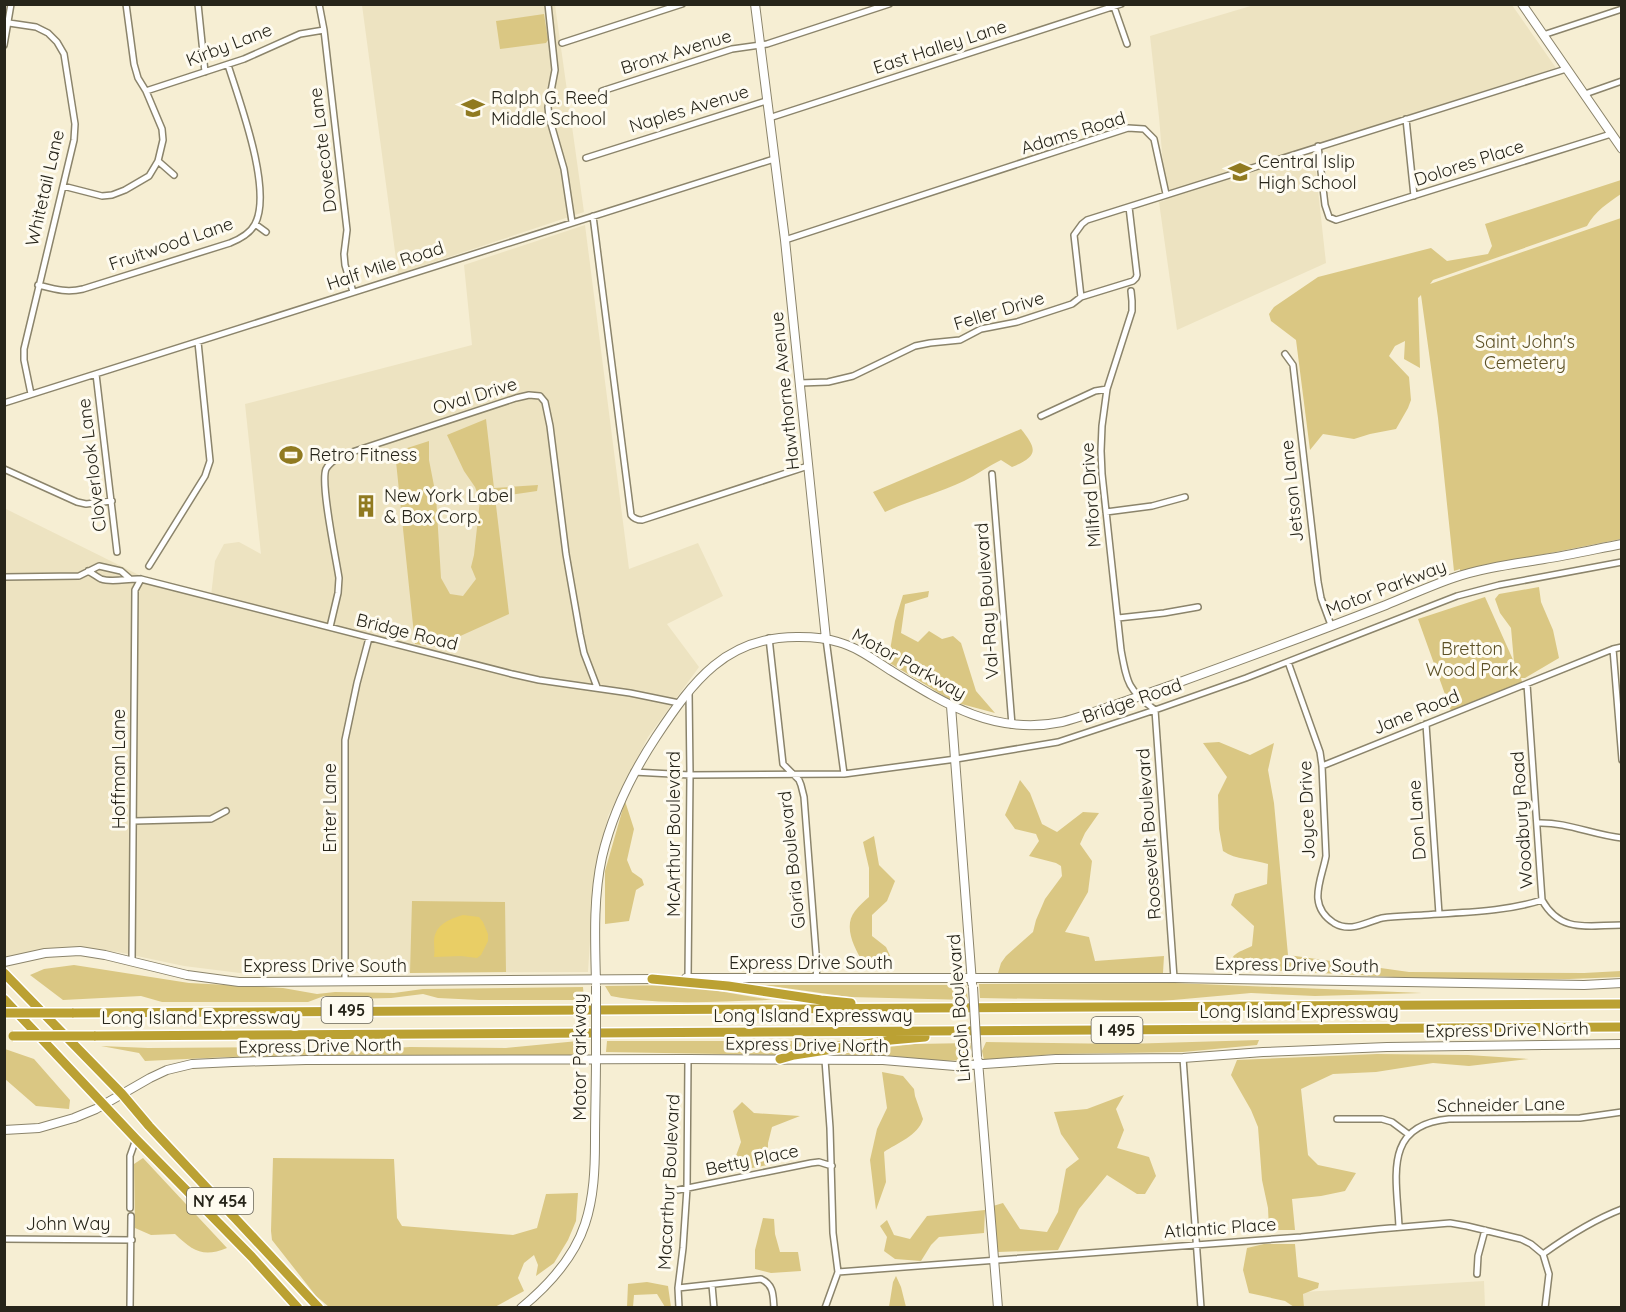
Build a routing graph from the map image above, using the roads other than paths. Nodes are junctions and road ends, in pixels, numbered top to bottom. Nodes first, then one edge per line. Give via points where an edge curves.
1 (11, 4) edge
2 (126, 4) edge
3 (198, 4) edge
4 (319, 4) edge
5 (548, 4) edge
6 (682, 4) edge
7 (755, 4) edge
8 (889, 4) edge
9 (1121, 4) edge
10 (1522, 4) edge
11 (1114, 6) edge
12 (1622, 9) edge
13 (9, 23) junction
14 (324, 30) junction
15 (1544, 35) junction
16 (562, 43) dead end
17 (1126, 44) dead end
18 (4, 45) edge
19 (759, 45) junction
20 (228, 65) junction
21 (1566, 69) junction
22 (205, 72) junction
23 (1622, 81) edge
24 (146, 91) junction
25 (602, 91) dead end
26 (1585, 94) junction
27 (766, 101) junction
28 (769, 118) junction
29 (1406, 119) junction
30 (1611, 134) junction
31 (1318, 146) junction
32 (1622, 149) edge
33 (586, 158) dead end
34 (774, 159) junction
35 (158, 161) junction
36 (174, 175) dead end
37 (63, 186) junction
38 (1166, 194) junction
39 (1414, 196) junction
40 (1129, 207) junction
41 (593, 216) junction
42 (572, 222) junction
43 (255, 224) junction
44 (266, 232) dead end
45 (785, 240) junction
46 (38, 285) junction
47 (1131, 291) dead end
48 (353, 292) junction
49 (1081, 297) junction
50 (198, 342) junction
51 (1285, 354) dead end
52 (96, 374) junction
53 (800, 383) junction
54 (1107, 389) junction
55 (31, 394) junction
56 (4, 403) edge
57 (1041, 416) dead end
58 (808, 466) junction
59 (4, 469) edge
60 (992, 474) dead end
61 (1185, 497) dead end
62 (112, 501) junction
63 (1106, 512) junction
64 (1622, 544) edge
65 (117, 552) dead end
66 (1622, 562) edge
67 (149, 566) dead end
68 (88, 571) junction
69 (4, 578) edge
70 (129, 578) junction
71 (141, 579) junction
72 (1198, 607) dead end
73 (1118, 618) junction
74 (1331, 625) junction
75 (330, 627) junction
76 (369, 638) junction
77 (769, 638) junction
78 (826, 639) junction
79 (1622, 647) edge
80 (1613, 649) junction
81 (1288, 662) junction
82 (1527, 684) junction
83 (597, 687) junction
84 (689, 690) junction
85 (1137, 697) junction
86 (679, 703) junction
87 (951, 706) junction
88 (1155, 710) junction
89 (1425, 724) junction
90 (1012, 725) junction
91 (956, 759) junction
92 (1622, 759) edge
93 (1322, 766) junction
94 (634, 772) junction
95 (792, 774) junction
96 (844, 774) junction
97 (690, 775) junction
98 (226, 811) dead end
99 (134, 821) junction
100 (1538, 823) junction
101 (1622, 838) edge
102 (1542, 900) junction
103 (1439, 914) junction
104 (1622, 925) edge
105 (132, 961) junction
106 (4, 962) edge
107 (4, 973) edge
108 (688, 978) junction
109 (816, 978) junction
110 (972, 978) junction
111 (1174, 978) junction
112 (652, 979) junction
113 (345, 981) junction
114 (596, 982) junction
115 (1622, 983) edge
116 (4, 999) edge
117 (1622, 1004) edge
118 (926, 1008) junction
119 (4, 1013) edge
120 (1622, 1027) edge
121 (1000, 1031) junction
122 (9, 1036) edge
123 (1622, 1044) edge
124 (596, 1058) junction
125 (1183, 1058) junction
126 (688, 1059) junction
127 (780, 1059) junction
128 (825, 1060) junction
129 (977, 1061) junction
130 (122, 1094) junction
131 (105, 1104) junction
132 (1622, 1112) edge
133 (1337, 1119) dead end
134 (4, 1130) edge
135 (1408, 1134) junction
136 (136, 1139) junction
137 (832, 1166) junction
138 (687, 1188) junction
139 (678, 1190) dead end
140 (130, 1208) dead end
141 (1622, 1209) edge
142 (131, 1216) dead end
143 (1399, 1227) junction
144 (1485, 1230) junction
145 (4, 1239) edge
146 (132, 1240) junction
147 (1196, 1245) junction
148 (1544, 1254) junction
149 (995, 1260) junction
150 (838, 1272) junction
151 (1478, 1274) dead end
152 (712, 1285) junction
153 (678, 1288) junction
154 (130, 1308) edge
155 (296, 1308) edge
156 (319, 1308) edge
157 (521, 1308) edge
158 (678, 1308) edge
159 (714, 1308) edge
160 (774, 1308) edge
161 (825, 1308) edge
162 (998, 1308) edge
163 (1201, 1308) edge
164 (1545, 1308) edge

1 - 13 street
2 - 24 street via 134,64
3 - 22 street
4 - 14 street, Dovecote Lane
5 - 42 street via 555,70 548,108 564,169
6 - 16 street
7 - 19 main road, Hawthorne Avenue
8 - 19 street, Bronx Avenue
9 - 11 street, East Halley Lane
10 - 15 main road
11 - 17 street
11 - 28 street, East Halley Lane
12 - 15 street
13 - 18 street
13 - 37 street, Whitetail Lane via 48,33 64,54 75,131
14 - 20 street, Kirby Lane via 300,34
14 - 48 street, Dovecote Lane via 347,230 345,265
15 - 21 main road
19 - 25 street, Bronx Avenue via 732,49
19 - 27 main road, Hawthorne Avenue
20 - 22 street, Kirby Lane
20 - 43 street, Fruitwood Lane via 256,163 261,198
21 - 26 main road
21 - 29 street
22 - 24 street, Kirby Lane
23 - 26 street
24 - 35 street via 162,129
26 - 30 main road
27 - 28 main road, Hawthorne Avenue
27 - 33 street, Naples Avenue
28 - 34 main road, Hawthorne Avenue
29 - 31 street
29 - 39 street
30 - 32 main road
30 - 39 street, Dolores Place
31 - 38 street
31 - 39 street, Dolores Place via 1329,217 1336,220
34 - 41 street, Half Mile Road
34 - 45 main road, Hawthorne Avenue
35 - 36 street
35 - 37 street via 149,176 112,195
37 - 46 street, Whitetail Lane
38 - 40 street
38 - 45 street, Adams Road via 1154,139 1144,129 1128,128
40 - 49 street via 1087,220 1074,236
40 - 49 street, Feller Drive via 1136,278
41 - 42 street, Half Mile Road
41 - 58 street via 631,515 642,520
42 - 48 street, Half Mile Road
43 - 44 street
43 - 46 street, Fruitwood Lane via 230,243 83,289 62,291
45 - 53 main road, Hawthorne Avenue
46 - 55 street, Whitetail Lane via 24,349
47 - 54 street, Milford Drive via 1132,311
48 - 50 street, Half Mile Road
49 - 53 street, Feller Drive via 1072,304 1017,322 987,327 960,340 915,346 853,376
50 - 52 street, Half Mile Road
50 - 67 street via 210,461 205,476
51 - 74 street, Jetson Lane via 1293,365 1318,582
52 - 55 street, Half Mile Road
52 - 62 street, Cloverlook Lane
53 - 58 main road, Hawthorne Avenue
54 - 57 street
54 - 63 street, Milford Drive via 1101,451
55 - 56 street, Half Mile Road
58 - 78 main road, Hawthorne Avenue
59 - 62 street via 77,502
60 - 90 street, Val-Ray Boulevard
61 - 63 street
62 - 65 street, Cloverlook Lane
63 - 73 street, Milford Drive
64 - 74 main road, Motor Parkway via 1454,577
66 - 81 street, Bridge Road via 1457,596
68 - 69 street, Bridge Road via 79,576
68 - 70 street, Bridge Road via 102,579
68 - 70 street, Bridge Road via 99,566 121,571
70 - 71 street, Bridge Road
71 - 75 street, Bridge Road
71 - 99 street, Hoffman Lane via 135,590
72 - 73 street
73 - 85 street, Milford Drive via 1124,669
74 - 85 main road, Motor Parkway
75 - 76 street, Bridge Road
75 - 83 street, Oval Drive via 339,578 325,488 330,463 340,456 516,398 540,396 550,426 580,634
76 - 83 street, Bridge Road via 510,674
76 - 113 street, Enter Lane via 345,740
77 - 78 main road, Motor Parkway
77 - 84 main road, Motor Parkway via 726,657
77 - 95 street, Gloria Boulevard via 783,764
78 - 87 main road, Motor Parkway via 850,646
78 - 96 street, Hawthorne Avenue
79 - 80 street, Jane Road
80 - 82 street, Jane Road
80 - 92 street
81 - 88 street, Bridge Road
81 - 93 street, Joyce Drive via 1317,740
82 - 89 street, Jane Road
82 - 100 street, Woodbury Road
83 - 86 street, Bridge Road
84 - 86 main road, Motor Parkway
84 - 97 street, McArthur Boulevard
85 - 88 street
85 - 90 main road, Motor Parkway via 1063,722
86 - 94 main road, Motor Parkway
87 - 90 main road, Motor Parkway
87 - 91 main road, Lincoln Boulevard
88 - 91 street, Bridge Road via 1058,742
88 - 111 street, Roosevelt Boulevard
89 - 93 street, Jane Road
89 - 103 street, Don Lane
91 - 96 street, Bridge Road
91 - 110 main road, Lincoln Boulevard
93 - 103 street, Joyce Drive via 1326,856 1318,896 1326,915 1334,922 1353,927 1381,919
94 - 97 street, Bridge Road
94 - 114 main road, Motor Parkway via 602,859 596,908
95 - 96 street, Bridge Road
95 - 97 street, Bridge Road
95 - 109 street, Gloria Boulevard via 799,780 804,797
97 - 108 street, McArthur Boulevard
98 - 99 street via 211,819
99 - 105 street, Hoffman Lane
100 - 101 street
100 - 102 street, Woodbury Road
102 - 103 street, Joyce Drive via 1504,909
102 - 104 street, Woodbury Road via 1564,923
105 - 106 main road, Express Drive South via 80,951 45,953
105 - 113 main road, Express Drive South via 187,975 238,982
107 - 130 highway, NY 454
108 - 109 main road, Express Drive South
108 - 112 main road, Express Drive South
109 - 110 main road, Express Drive South
110 - 111 main road, Express Drive South
110 - 129 main road, Lincoln Boulevard, bridge
111 - 115 main road, Express Drive South
112 - 114 main road, Express Drive South
112 - 118 highway via 821,1000
113 - 114 main road, Express Drive South
114 - 124 main road, Motor Parkway, bridge
116 - 131 highway, NY 454
117 - 118 highway, Long Island Expressway / I 495
118 - 119 highway, Long Island Expressway / I 495, bridge
120 - 121 highway, Long Island Expressway / I 495
121 - 122 highway, Long Island Expressway / I 495, bridge
121 - 127 highway via 891,1040
123 - 125 main road, Express Drive North via 1387,1047
124 - 126 main road, Express Drive North
124 - 130 main road, Express Drive North via 192,1064 167,1070
124 - 157 main road, Motor Parkway via 595,1167 585,1224 557,1274
125 - 129 main road, Express Drive North
125 - 147 street
126 - 127 main road, Express Drive North
126 - 138 street, Macarthur Boulevard
127 - 128 main road, Express Drive North
128 - 129 main road, Express Drive North via 955,1066
128 - 137 street
129 - 149 main road, Lincoln Boulevard
130 - 131 main road, Express Drive North
130 - 156 highway, NY 454
131 - 134 main road, Express Drive North via 58,1124
131 - 136 highway, NY 454
132 - 135 street, Schneider Lane via 1580,1119 1434,1120
133 - 135 street via 1382,1119
135 - 143 street via 1396,1165
136 - 140 street via 130,1156
136 - 155 highway, NY 454 via 270,1276
137 - 138 street, Betty Place via 819,1162
137 - 150 street
138 - 139 street, Betty Place
138 - 153 street, Macarthur Boulevard
141 - 148 street via 1587,1225
142 - 146 street
143 - 144 street, Atlantic Place via 1450,1223
143 - 147 street, Atlantic Place
144 - 148 street, Atlantic Place via 1521,1239
144 - 151 street
145 - 146 street, John Way
146 - 154 street
147 - 149 street, Atlantic Place
147 - 163 street
148 - 164 street via 1549,1274
149 - 150 street, Atlantic Place
149 - 162 main road, Lincoln Boulevard
150 - 161 street
152 - 153 street
152 - 159 street
152 - 160 street via 761,1279 769,1282
153 - 158 street, Macarthur Boulevard

